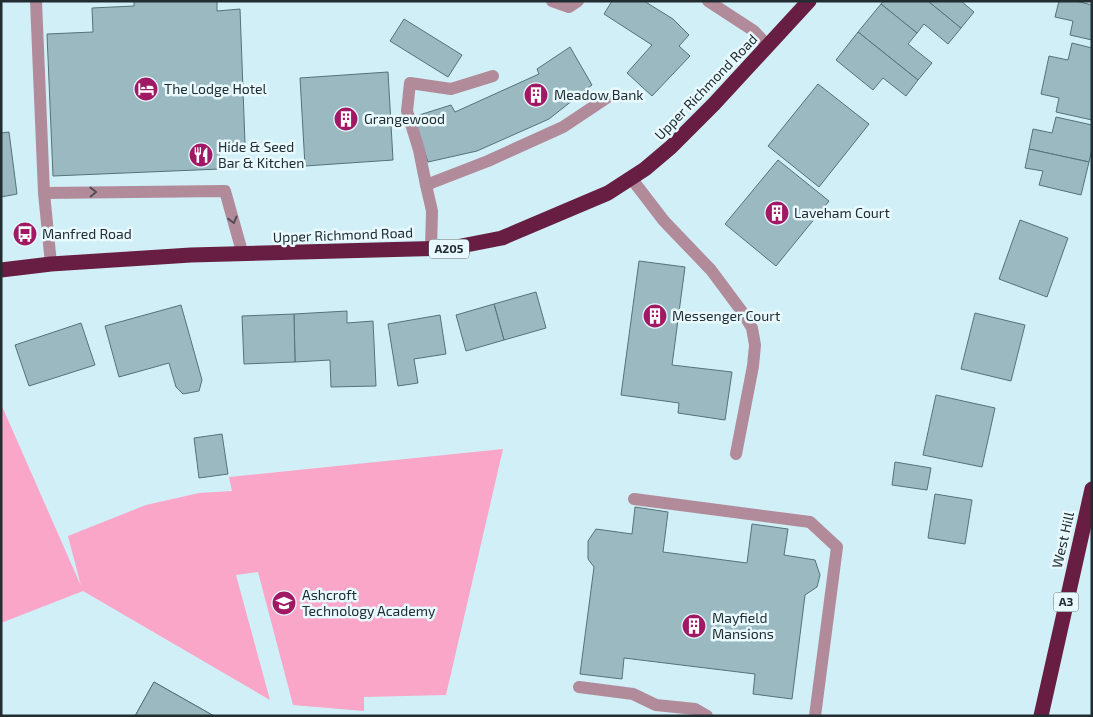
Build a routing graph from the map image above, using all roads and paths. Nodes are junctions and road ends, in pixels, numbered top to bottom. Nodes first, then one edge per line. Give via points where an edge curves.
1 (36, 1) edge
2 (552, 1) edge
3 (578, 1) edge
4 (708, 1) edge
5 (809, 1) edge
6 (768, 46) junction
7 (493, 76) dead end
8 (608, 97) dead end
9 (631, 178) junction
10 (426, 186) junction
11 (44, 193) junction
12 (431, 249) junction
13 (242, 255) junction
14 (51, 264) junction
15 (1, 270) edge
16 (736, 454) dead end
17 (1092, 489) edge
18 (634, 499) dead end
19 (579, 687) dead end
20 (707, 716) edge
21 (815, 716) edge
22 (1040, 716) edge

1 - 11 street
2 - 3 street via 569,7
4 - 6 street via 754,31
5 - 6 highway, Upper Richmond Road / A205
6 - 9 highway, Upper Richmond Road / A205 via 671,147
7 - 10 street via 450,89 410,83 407,111
8 - 10 street via 563,128
9 - 12 highway, Upper Richmond Road / A205 via 608,193 502,238
9 - 16 street via 664,221 710,270 752,328 755,345 753,366
10 - 12 street via 432,211
11 -> 13 street via 225,190
11 - 14 street
12 - 13 highway, Upper Richmond Road / A205
13 - 14 highway, Upper Richmond Road / A205
14 - 15 highway, Upper Richmond Road / A205
17 - 22 highway, West Hill / A3
18 - 21 street via 810,522 837,547
19 - 20 street via 633,694 656,705 695,710

